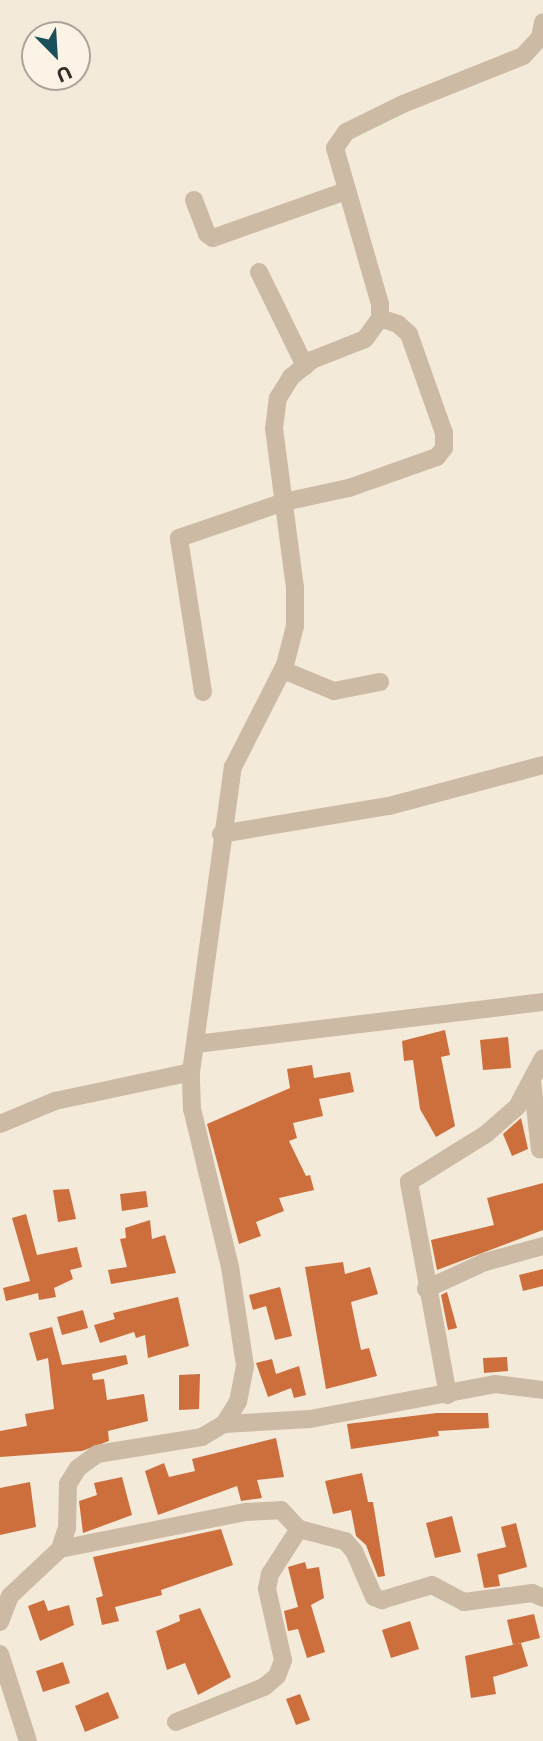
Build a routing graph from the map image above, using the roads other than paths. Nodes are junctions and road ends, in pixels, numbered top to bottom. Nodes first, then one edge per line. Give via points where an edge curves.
1 (542, 34) edge
2 (346, 191) junction
3 (194, 200) dead end
4 (259, 272) dead end
5 (380, 318) junction
6 (305, 366) junction
7 (284, 502) junction
8 (283, 670) junction
9 (380, 682) dead end
10 (203, 692) dead end
11 (543, 765) edge
12 (221, 834) junction
13 (543, 1002) edge
14 (196, 1044) junction
15 (543, 1058) edge
16 (191, 1072) junction
17 (532, 1081) junction
18 (0, 1124) edge
19 (540, 1150) dead end
20 (543, 1246) edge
21 (426, 1289) junction
22 (543, 1390) edge
23 (448, 1395) junction
24 (224, 1424) junction
25 (299, 1529) junction
26 (61, 1549) junction
27 (5, 1594) edge
28 (543, 1598) edge
29 (0, 1622) edge
30 (0, 1654) edge
31 (176, 1722) dead end
32 (28, 1741) edge

1 - 2 street via 523,56 346,132 335,148
2 - 3 street via 214,238 207,234
2 - 5 street via 380,304
4 - 6 street
5 - 6 street via 365,340
5 - 7 street via 409,334 444,433 444,448 437,457 349,488
6 - 7 street via 291,377 278,398 274,429
7 - 8 street via 295,626
7 - 10 street via 177,540
8 - 9 street via 334,691
8 - 12 street via 233,767
11 - 12 street via 389,806
12 - 14 street
13 - 14 street
14 - 16 street
15 - 17 street
16 - 18 street via 55,1101
16 - 24 street via 192,1109 230,1266 245,1366 238,1402
17 - 19 street
17 - 21 street via 517,1107 496,1125 410,1182
20 - 21 street via 485,1262
21 - 23 street
22 - 23 street via 495,1384
23 - 24 street via 310,1419
24 - 26 street via 202,1437 97,1454 68,1484 67,1528
25 - 26 street via 281,1510 263,1510
25 - 28 street via 345,1541 359,1560 368,1590 382,1600 432,1585 464,1602 532,1592
25 - 31 street via 270,1574 267,1588 283,1660 277,1676 264,1687
26 - 27 street
27 - 29 street
30 - 32 street

